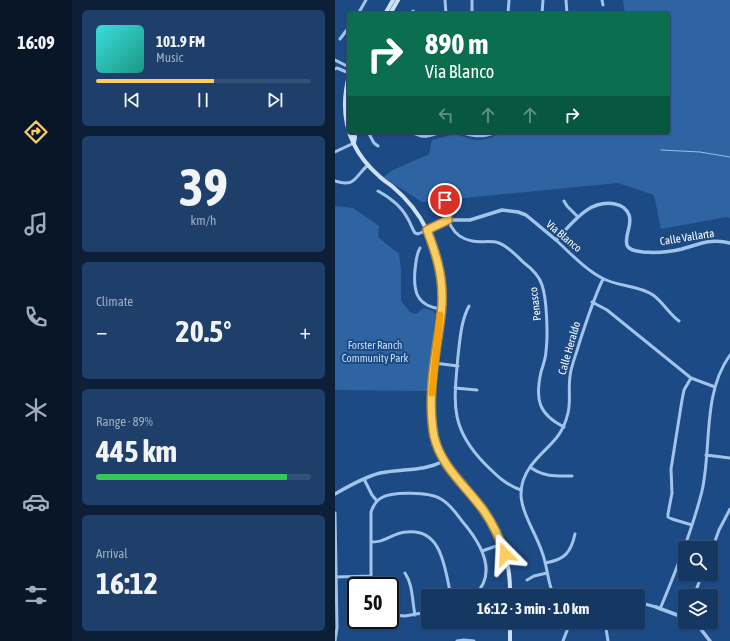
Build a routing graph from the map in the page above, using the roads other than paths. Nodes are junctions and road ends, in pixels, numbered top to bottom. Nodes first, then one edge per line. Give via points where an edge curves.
1 (366, 0) edge
2 (393, 0) edge
3 (398, 0) edge
4 (445, 0) edge
5 (472, 0) edge
6 (509, 0) edge
7 (543, 0) edge
8 (566, 0) edge
9 (602, 0) edge
10 (603, 5) dead end
11 (359, 12) edge
12 (386, 12) edge
13 (391, 12) edge
14 (446, 12) edge
15 (472, 12) edge
16 (508, 12) edge
17 (542, 12) edge
18 (567, 12) edge
19 (347, 30) edge
20 (340, 39) dead end
21 (335, 60) edge
22 (347, 66) edge
23 (335, 68) edge
24 (347, 73) edge
25 (347, 84) edge
26 (347, 127) edge
27 (349, 134) edge
28 (354, 134) edge
29 (369, 134) edge
30 (416, 134) edge
31 (436, 134) edge
32 (467, 134) edge
33 (491, 134) edge
34 (354, 143) junction
35 (378, 146) dead end
36 (335, 152) edge
37 (367, 164) junction
38 (335, 181) edge
39 (378, 191) dead end
40 (445, 200) dead end
41 (564, 201) dead end
42 (577, 216) junction
43 (448, 220) junction
44 (427, 230) junction
45 (556, 240) junction
46 (730, 243) edge
47 (420, 248) dead end
48 (603, 278) junction
49 (592, 302) junction
50 (469, 306) dead end
51 (441, 309) junction
52 (679, 321) dead end
53 (730, 355) edge
54 (435, 363) junction
55 (457, 366) junction
56 (691, 378) junction
57 (715, 387) junction
58 (455, 388) junction
59 (477, 390) dead end
60 (563, 427) junction
61 (706, 455) junction
62 (730, 458) edge
63 (444, 461) junction
64 (530, 467) junction
65 (572, 476) dead end
66 (364, 479) junction
67 (521, 490) junction
68 (335, 494) edge
69 (377, 501) junction
70 (730, 509) edge
71 (335, 513) edge
72 (335, 525) edge
73 (692, 525) junction
74 (575, 534) dead end
75 (715, 541) edge
76 (371, 542) junction
77 (502, 544) junction
78 (482, 551) junction
79 (336, 561) edge
80 (545, 563) junction
81 (405, 573) dead end
82 (547, 573) junction
83 (371, 576) joint
84 (336, 577) junction
85 (527, 580) dead end
86 (449, 589) edge
87 (480, 589) edge
88 (511, 589) edge
89 (551, 589) edge
90 (336, 597) edge
91 (645, 604) edge
92 (658, 608) junction
93 (421, 614) edge
94 (415, 615) junction
95 (678, 615) edge
96 (399, 616) edge
97 (510, 629) edge
98 (568, 629) edge
99 (606, 629) edge
100 (701, 629) edge
101 (335, 641) edge
102 (457, 641) edge
103 (474, 641) edge
104 (510, 641) edge
105 (563, 641) edge
106 (608, 641) edge
107 (710, 641) edge

1 - 11 street
2 - 12 main road
3 - 13 main road
4 - 14 street
5 - 15 street
6 - 16 street
7 - 17 street
8 - 18 street
9 - 10 street
19 - 20 street
21 - 22 street
23 - 24 street
25 - 26 main road
27 - 34 main road
28 - 34 main road
29 - 35 street
30 - 31 street via 428,137
32 - 33 street via 478,137
34 - 36 street
34 - 37 main road
37 - 38 street via 352,182 345,184
37 - 44 main road via 403,196
39 - 44 street via 386,195 408,218 415,233
40 - 43 street, Penasco
41 - 42 street
42 - 45 street, Calle Vallarta
42 - 46 street, Calle Vallarta via 601,204 619,205 629,215 627,246 643,252 681,249 709,240
43 - 44 street, Via Blanco
43 - 45 street, Via Blanco via 470,220 502,210 518,212 526,215
43 - 60 street, Penasco via 453,231 463,238 494,242 506,247 534,270 541,281 547,338 539,386 540,405 550,420
44 - 51 main road via 441,277
45 - 48 street, Via Blanco
47 - 51 street via 414,279 415,290 424,304
48 - 49 street, Calle Heraldo
48 - 52 street, Via Blanco via 614,283 634,286 654,296
49 - 56 street via 607,310
49 - 60 street, Calle Heraldo via 571,369 569,412
50 - 55 street via 465,313
51 - 54 main road
53 - 57 street
54 - 55 street
54 - 63 main road via 432,422
55 - 58 street
56 - 57 street
56 - 73 street via 682,400 671,469 672,493 668,517
57 - 61 street
58 - 59 street
58 - 67 street via 456,413 463,436 496,476
60 - 64 street, Calle Heraldo via 557,439
61 - 62 street
61 - 73 street via 702,490
63 - 66 street via 426,468 375,474
63 - 77 main road via 459,483 484,511
64 - 65 street via 548,476
64 - 67 street, Calle Heraldo
66 - 68 street
66 - 69 street
67 - 80 street, Calle Heraldo via 524,513
69 - 76 street via 371,512
69 - 78 street via 388,494 422,494 441,498 449,504 475,537
70 - 75 street
71 - 72 street
72 - 79 street
73 - 92 street
74 - 80 street via 567,554 558,560
76 - 83 street
76 - 86 street via 379,542 406,532 430,538 441,553
77 - 78 street
77 - 88 main road
78 - 87 street via 486,576
79 - 84 street
80 - 82 street, Calle Heraldo
81 - 94 street via 411,584
82 - 85 street
82 - 89 street, Calle Heraldo
83 - 84 street
84 - 90 street
90 - 101 street
91 - 92 street
92 - 95 street
93 - 94 street
94 - 96 street
97 - 104 main road
98 - 105 street
99 - 106 street
100 - 107 street
102 - 103 street

